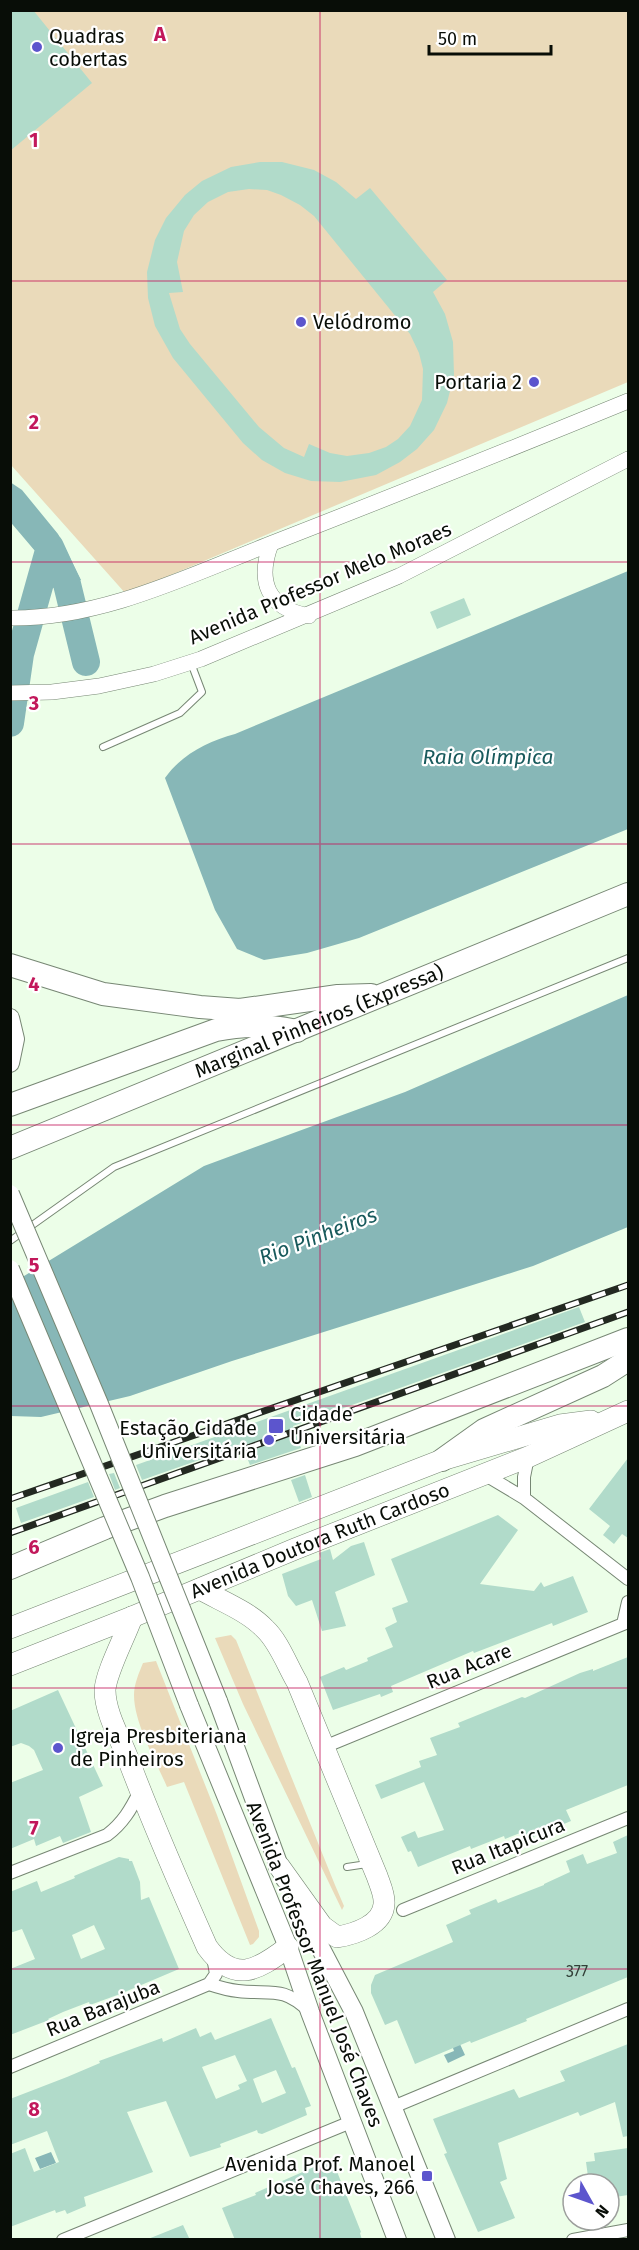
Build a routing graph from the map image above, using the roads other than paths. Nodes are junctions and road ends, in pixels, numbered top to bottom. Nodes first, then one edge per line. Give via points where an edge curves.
1 (628, 401) edge
2 (628, 459) edge
3 (271, 544) junction
4 (309, 616) junction
5 (10, 618) edge
6 (191, 662) junction
7 (10, 693) edge
8 (103, 747) dead end
9 (628, 894) edge
10 (628, 958) edge
11 (10, 965) edge
12 (381, 995) junction
13 (10, 1018) edge
14 (297, 1031) junction
15 (10, 1063) edge
16 (10, 1105) edge
17 (10, 1148) edge
18 (10, 1194) edge
19 (10, 1241) edge
20 (10, 1269) edge
21 (628, 1338) edge
22 (628, 1360) edge
23 (628, 1411) edge
24 (606, 1420) junction
25 (528, 1457) junction
26 (442, 1460) junction
27 (484, 1474) junction
28 (524, 1498) junction
29 (10, 1568) edge
30 (628, 1579) edge
31 (200, 1588) junction
32 (628, 1602) edge
33 (132, 1617) junction
34 (626, 1623) edge
35 (10, 1628) edge
36 (10, 1665) edge
37 (324, 1747) junction
38 (140, 1791) junction
39 (628, 1818) edge
40 (372, 1863) junction
41 (279, 1866) junction
42 (347, 1867) dead end
43 (10, 1873) edge
44 (403, 1910) dead end
45 (288, 1947) junction
46 (213, 1956) junction
47 (209, 1984) junction
48 (628, 2009) edge
49 (310, 2012) junction
50 (10, 2067) edge
51 (393, 2107) junction
52 (351, 2122) junction
53 (628, 2230) edge
54 (63, 2240) edge
55 (397, 2240) edge
56 (446, 2240) edge
57 (573, 2240) edge

1 - 3 street
2 - 4 street, Avenida Professor Melo Moraes via 399,576
3 - 4 street via 264,570 270,594 285,609
3 - 5 street via 141,595 78,610
4 - 6 street, Avenida Professor Melo Moraes
6 - 7 street, Avenida Professor Melo Moraes via 99,687
6 - 8 lane via 202,692 180,713
9 - 12 highway, Marginal Pinheiros (Expressa)
10 - 19 lane via 114,1167
11 - 12 highway via 103,994 200,1007 240,1010 338,996
12 - 14 highway, Marginal Pinheiros (Expressa)
13 - 15 main road via 15,1039
14 - 16 highway via 255,1025 216,1030
14 - 17 highway, Marginal Pinheiros (Expressa)
18 - 41 main road, Avenida Professor Manuel José Chaves, bridge via 218,1701
20 - 45 main road, Avenida Professor Manuel José Chaves, bridge via 140,1577
21 - 29 highway via 355,1445 105,1527
22 - 26 highway via 603,1376 484,1430
23 - 24 highway, Avenida Doutora Ruth Cardoso
24 - 25 highway, Avenida Doutora Ruth Cardoso
24 - 26 highway via 560,1425
25 - 27 highway, Avenida Doutora Ruth Cardoso
25 - 28 street
26 - 35 highway
27 - 28 street
27 - 31 highway, Avenida Doutora Ruth Cardoso
28 - 30 street
31 - 33 highway, Avenida Doutora Ruth Cardoso
31 - 37 highway via 248,1615 267,1631 297,1682
32 - 34 street
33 - 36 highway, Avenida Doutora Ruth Cardoso
33 - 38 highway via 108,1674 105,1692
34 - 37 street, Rua Acare
37 - 40 highway
38 - 43 street via 129,1813 107,1834
38 - 46 highway
39 - 44 street, Rua Itapicura
40 - 41 highway via 383,1896 381,1916 352,1935 338,1937 322,1926
40 - 42 lane
41 - 51 main road, Avenida Professor Manuel José Chaves via 354,2012
45 - 46 highway via 269,1962 247,1971 234,1970
45 - 49 main road, Avenida Professor Manuel José Chaves
46 - 47 street via 216,1974
47 - 49 street via 238,1991 282,1993
47 - 50 street, Rua Barajuba
48 - 51 street
49 - 52 main road, Avenida Professor Manuel José Chaves
51 - 56 main road, Avenida Professor Manuel José Chaves
52 - 54 street
52 - 55 main road, Avenida Professor Manuel José Chaves
53 - 57 street

